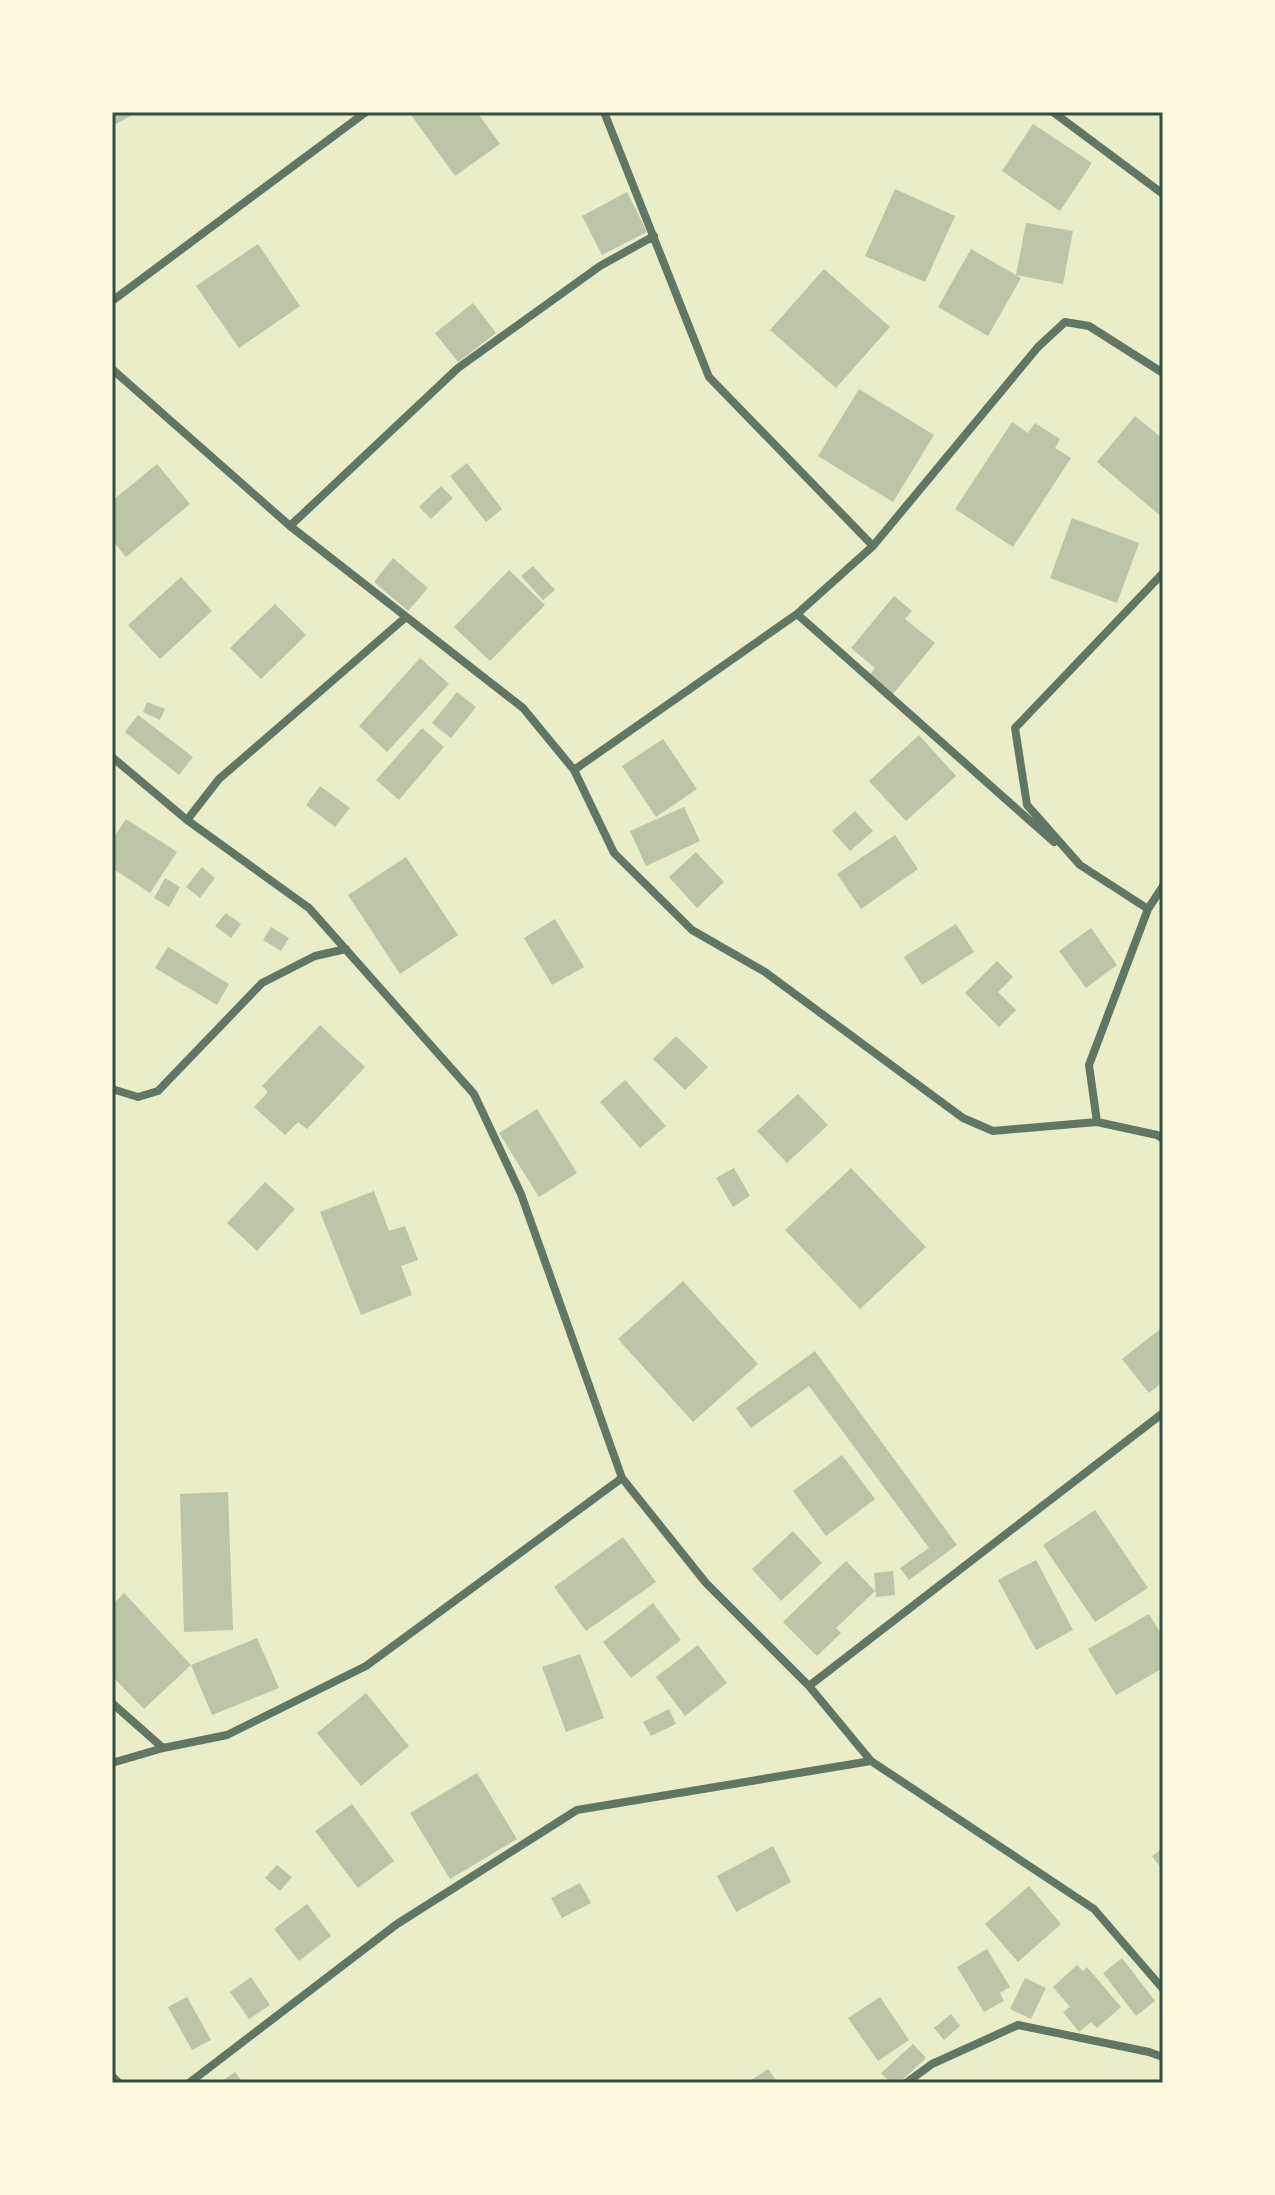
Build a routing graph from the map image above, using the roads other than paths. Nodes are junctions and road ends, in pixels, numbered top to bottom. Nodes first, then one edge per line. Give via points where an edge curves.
1 (366, 112) edge
2 (604, 112) edge
3 (1053, 112) edge
4 (1163, 194) edge
5 (654, 236) junction
6 (112, 301) edge
7 (112, 369) edge
8 (1163, 373) edge
9 (290, 526) junction
10 (873, 546) junction
11 (1163, 573) edge
12 (797, 614) junction
13 (406, 617) junction
14 (112, 757) edge
15 (574, 770) junction
16 (187, 820) junction
17 (1080, 865) junction
18 (1163, 886) edge
19 (1148, 909) junction
20 (346, 949) junction
21 (112, 1089) edge
22 (1097, 1122) junction
23 (1163, 1139) edge
24 (1163, 1413) edge
25 (622, 1478) junction
26 (809, 1686) junction
27 (112, 1703) edge
28 (163, 1748) junction
29 (871, 1761) junction
30 (112, 1763) edge
31 (1163, 1989) edge
32 (1163, 2057) edge
33 (112, 2076) edge
34 (119, 2083) edge
35 (189, 2083) edge
36 (906, 2083) edge

1 - 6 street
2 - 5 street
3 - 4 street
5 - 9 street via 600,266 458,368
5 - 10 street via 709,377
7 - 9 street
8 - 10 street via 1089,326 1065,322 1038,347
9 - 13 street
10 - 12 street
11 - 17 street via 1015,728 1027,805
12 - 15 street
12 - 17 street
13 - 15 street via 523,708
13 - 16 street via 219,779
14 - 16 street
15 - 22 street via 614,853 692,930 765,972 963,1118 993,1131
16 - 20 street via 309,908
17 - 19 street
18 - 19 street
19 - 22 street via 1089,1065
20 - 21 street via 315,956 262,983 158,1091 138,1097
20 - 25 street via 474,1094 521,1194
22 - 23 street
24 - 26 street
25 - 26 street via 706,1583
25 - 28 street via 366,1666 227,1735
26 - 29 street
27 - 28 street
28 - 30 street
29 - 31 street via 1094,1909
29 - 35 street via 577,1810 397,1924
32 - 36 street via 1018,2025 932,2064
33 - 34 street

